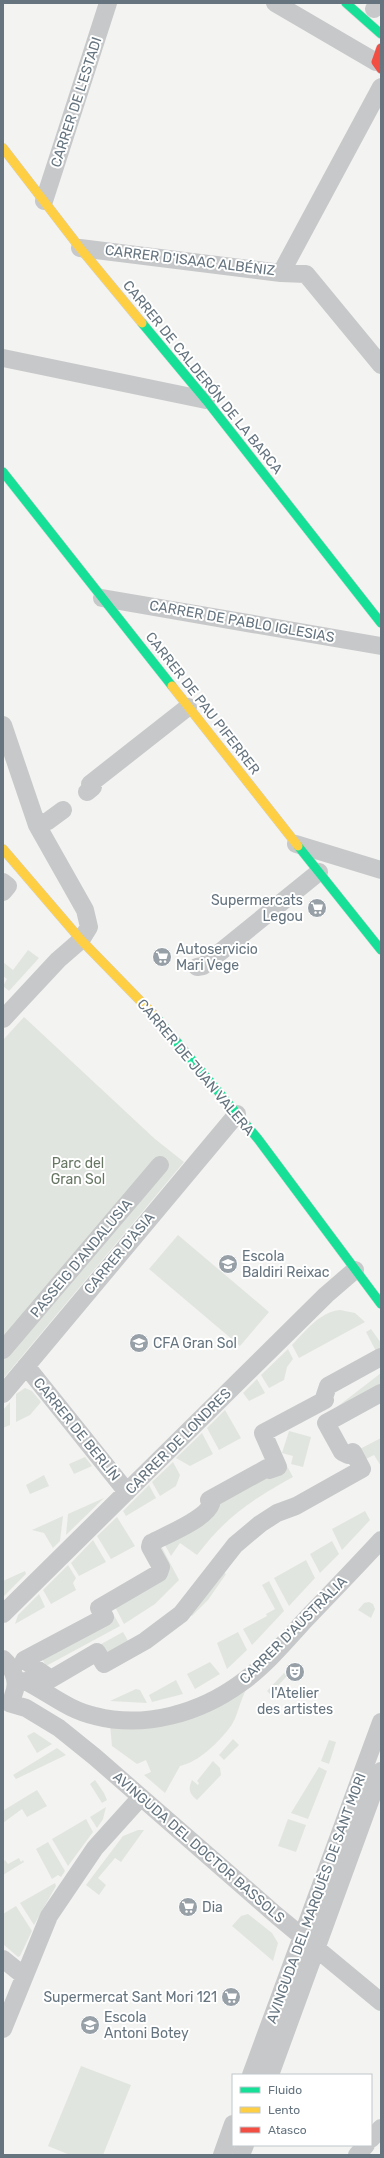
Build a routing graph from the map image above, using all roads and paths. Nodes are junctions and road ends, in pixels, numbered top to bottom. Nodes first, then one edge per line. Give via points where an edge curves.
1 (108, 3) edge
2 (275, 3) edge
3 (346, 3) edge
4 (381, 34) edge
5 (379, 60) edge
6 (381, 87) edge
7 (3, 148) edge
8 (44, 201) junction
9 (80, 248) junction
10 (281, 273) junction
11 (3, 358) edge
12 (381, 365) edge
13 (206, 400) junction
14 (3, 472) edge
15 (102, 598) junction
16 (381, 623) edge
17 (381, 646) edge
18 (188, 707) junction
19 (3, 725) edge
20 (90, 787) dead end
21 (63, 810) dead end
22 (37, 826) junction
23 (296, 844) junction
24 (3, 849) edge
25 (381, 870) edge
26 (319, 872) junction
27 (3, 882) edge
28 (3, 892) edge
29 (81, 940) junction
30 (381, 950) edge
31 (200, 966) dead end
32 (3, 1019) edge
33 (237, 1114) junction
34 (160, 1165) dead end
35 (355, 1270) junction
36 (381, 1304) edge
37 (3, 1350) edge
38 (381, 1356) edge
39 (26, 1366) junction
40 (3, 1394) edge
41 (381, 1394) edge
42 (127, 1492) junction
43 (381, 1540) edge
44 (3, 1614) edge
45 (3, 1659) edge
46 (16, 1684) junction
47 (6, 1706) edge
48 (381, 1722) edge
49 (381, 1771) edge
50 (141, 1797) junction
51 (301, 1936) junction
52 (316, 1947) junction
53 (3, 1959) edge
54 (24, 1976) junction
55 (381, 2002) edge
56 (3, 2029) edge
57 (251, 2074) edge
58 (270, 2074) edge
59 (232, 2127) edge
60 (381, 2128) edge
61 (372, 2138) edge
62 (365, 2146) edge
63 (222, 2155) edge
64 (357, 2155) edge

1 - 8 street, CARRER DE L'ESTADI
2 - 5 street
3 - 4 street
6 - 10 street, CARRER D'ISAAC ALBÉNIZ
7 - 8 street, CARRER DE CALDERÓN DE LA BARCA
8 - 9 street, CARRER DE CALDERÓN DE LA BARCA
9 - 10 street, CARRER D'ISAAC ALBÉNIZ
9 - 13 street, CARRER DE CALDERÓN DE LA BARCA
10 - 12 street via 306,274
11 - 13 street
13 - 16 street, CARRER DE CALDERÓN DE LA BARCA
14 - 15 street, CARRER DE PAU PIFERRER
15 - 17 street, CARRER DE PABLO IGLESIAS
15 - 18 street, CARRER DE PAU PIFERRER
18 - 20 street
18 - 23 street, CARRER DE PAU PIFERRER
19 - 22 street
21 - 22 street via 48,822
22 - 29 street via 85,910 89,927
23 - 25 street
23 - 26 street, CARRER DE PAU PIFERRER
24 - 29 street, CARRER DE JUAN VALERA
26 - 30 street, CARRER DE PAU PIFERRER
26 - 31 street
27 - 28 street via 8,886
29 - 32 street via 58,960
29 - 33 street, CARRER DE JUAN VALERA via 148,1008
33 - 35 street, CARRER DE JUAN VALERA
33 - 39 street, CARRER D'ÀSIA
34 - 37 street, PASSEIG D'ANDALUSIA
35 - 36 street, CARRER DE JUAN VALERA
35 - 42 street, CARRER DE LONDRES via 320,1301
38 - 41 street via 328,1386 325,1400 263,1433 278,1466 269,1470 267,1468 209,1500 209,1509 201,1516 151,1543 150,1547 161,1567 159,1573 99,1608 105,1618 24,1660 51,1679 97,1652 104,1664 160,1630 181,1614 235,1545 247,1534 277,1513 296,1506 362,1469 353,1452 348,1455 342,1452 326,1423
39 - 40 street, CARRER D'ÀSIA
39 - 42 street, CARRER DE BERLÍN
42 - 44 street, CARRER DE LONDRES
43 - 46 street, CARRER D'AUSTRÀLIA via 281,1646 241,1683 184,1713 159,1719 115,1720 74,1709 25,1681
45 - 46 street via 12,1670
46 - 47 street via 14,1694
47 - 50 street, AVINGUDA DEL DOCTOR BASSOLS via 26,1708 59,1728
48 - 51 street, AVINGUDA DEL MARQUÈS DE SANT MORI
49 - 52 street, AVINGUDA DEL MARQUÈS DE SANT MORI
50 - 51 street, AVINGUDA DEL DOCTOR BASSOLS
50 - 54 street via 95,1848 71,1882 49,1916
51 - 52 street, AVINGUDA DEL DOCTOR BASSOLS
51 - 57 street, AVINGUDA DEL MARQUÈS DE SANT MORI
52 - 55 street, AVINGUDA DEL DOCTOR BASSOLS
52 - 58 street, AVINGUDA DEL MARQUÈS DE SANT MORI
53 - 54 street
54 - 56 street
59 - 63 street
60 - 61 street
62 - 64 street

